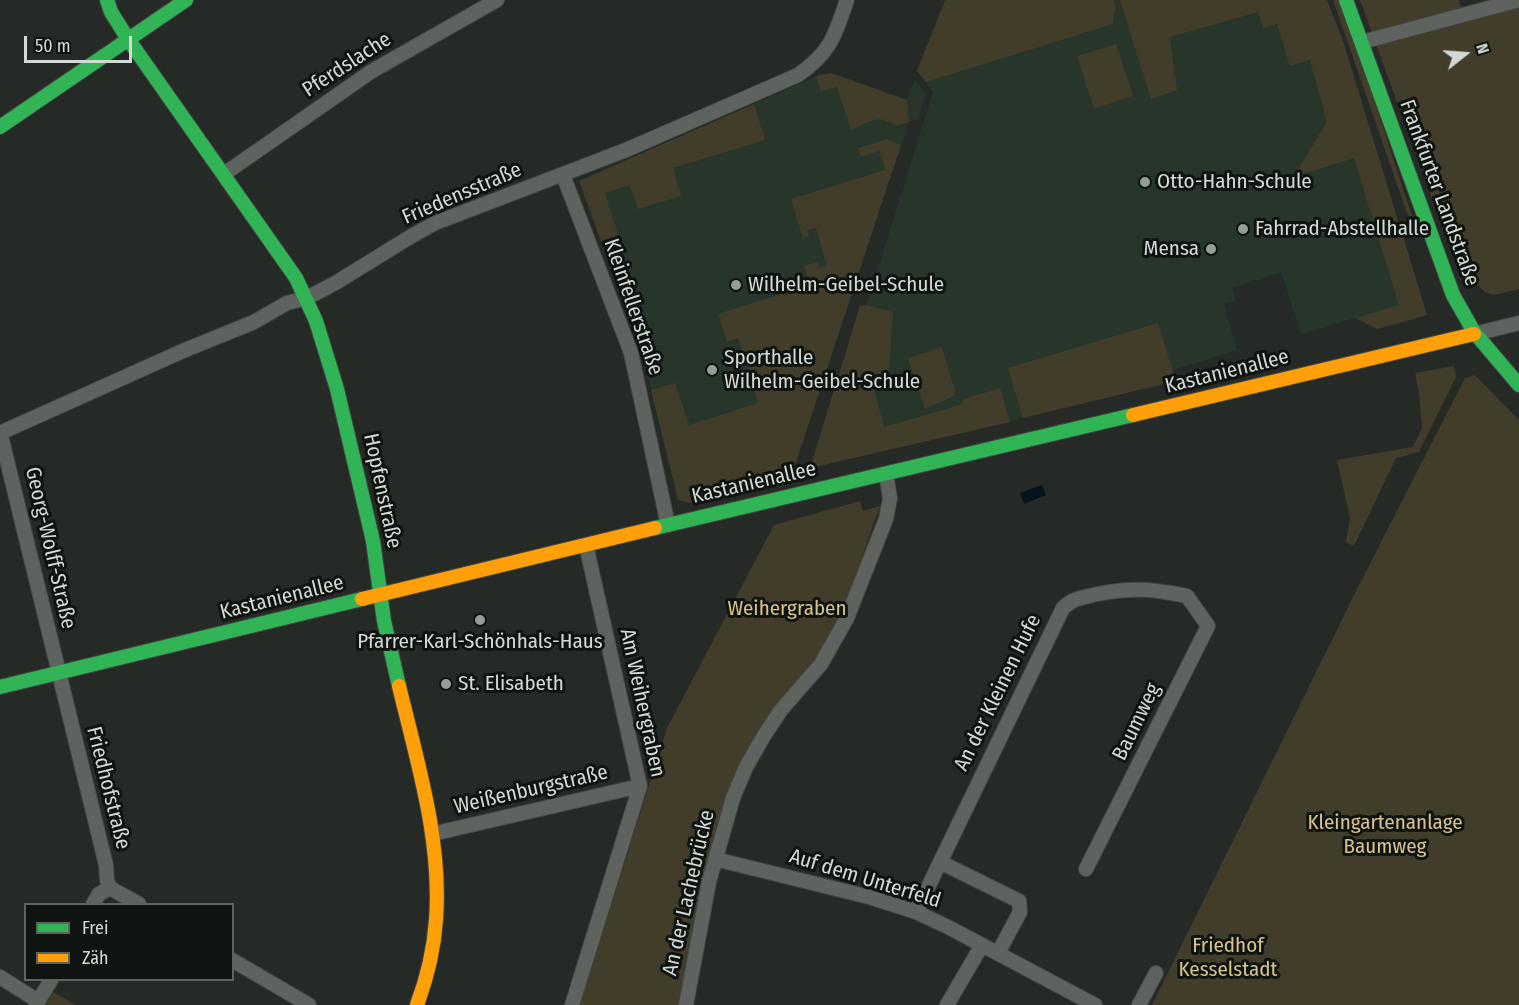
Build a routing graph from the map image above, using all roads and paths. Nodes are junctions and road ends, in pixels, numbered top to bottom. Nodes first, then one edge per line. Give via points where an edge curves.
1 (107, 0) edge
2 (186, 0) edge
3 (497, 0) edge
4 (847, 0) edge
5 (1346, 0) edge
6 (1519, 0) edge
7 (128, 39) junction
8 (1362, 42) junction
9 (0, 127) edge
10 (224, 174) junction
11 (563, 175) junction
12 (307, 298) junction
13 (1519, 323) edge
14 (1474, 334) junction
15 (1519, 385) edge
16 (0, 432) edge
17 (886, 474) junction
18 (668, 525) junction
19 (586, 545) junction
20 (380, 595) junction
21 (1187, 596) joint
22 (58, 674) junction
23 (0, 687) edge
24 (640, 786) junction
25 (432, 834) junction
26 (715, 858) junction
27 (940, 862) junction
28 (1086, 869) dead end
29 (110, 888) junction
30 (94, 903) edge
31 (136, 903) edge
32 (916, 912) junction
33 (982, 945) junction
34 (998, 953) junction
35 (234, 961) edge
36 (1156, 973) dead end
37 (0, 977) edge
38 (50, 981) edge
39 (37, 1003) edge
40 (309, 1005) edge
41 (417, 1005) edge
42 (572, 1005) edge
43 (686, 1005) edge
44 (948, 1005) edge
45 (1095, 1005) edge
46 (1139, 1005) edge

1 - 7 street, Hopfenstraße
2 - 7 street
3 - 10 street, Pferdslache via 372,71
4 - 11 street, Friedensstraße via 831,42 818,60 798,75
5 - 8 street, Frankfurter Landstraße
6 - 8 street
7 - 9 street
7 - 10 street, Hopfenstraße
8 - 14 street, Frankfurter Landstraße via 1453,295
10 - 12 street, Hopfenstraße
11 - 12 street, Friedensstraße via 424,228
11 - 18 street, Kleinfellerstraße via 631,353
12 - 16 street, Friedensstraße via 287,303 254,322
12 - 20 street, Hopfenstraße via 335,376 376,560
13 - 14 street, Kastanienallee
14 - 15 street, Frankfurter Landstraße
14 - 17 street, Kastanienallee
16 - 22 street, Georg-Wolff-Straße
17 - 18 street, Kastanienallee
17 - 26 street, An der Lachebrücke via 888,511 847,618 821,664 777,716 755,751 733,798
18 - 19 street, Kastanienallee
19 - 20 street, Kastanienallee
19 - 24 street, Am Weihergraben
20 - 22 street, Kastanienallee
20 - 25 street, Hopfenstraße
21 - 27 street, An der Kleinen Hufe via 1135,589 1078,598 1067,605
21 - 28 street, Baumweg via 1208,626
22 - 23 street, Kastanienallee
22 - 29 street, Friedhofstraße
24 - 25 street, Weißenburgstraße
24 - 42 street, Am Weihergraben
25 - 41 street, Hopfenstraße via 436,917 432,953
26 - 32 street, Auf dem Unterfeld
26 - 43 street, An der Lachebrücke
27 - 32 street, An der Kleinen Hufe
27 - 34 street, Auf dem Unterfeld via 1019,901 1020,912
29 - 30 street
29 - 31 street
32 - 33 street, Auf dem Unterfeld
33 - 34 street, Auf dem Unterfeld
33 - 44 street
34 - 45 street, Auf dem Unterfeld
35 - 40 street
36 - 46 street
37 - 39 street
38 - 39 street

